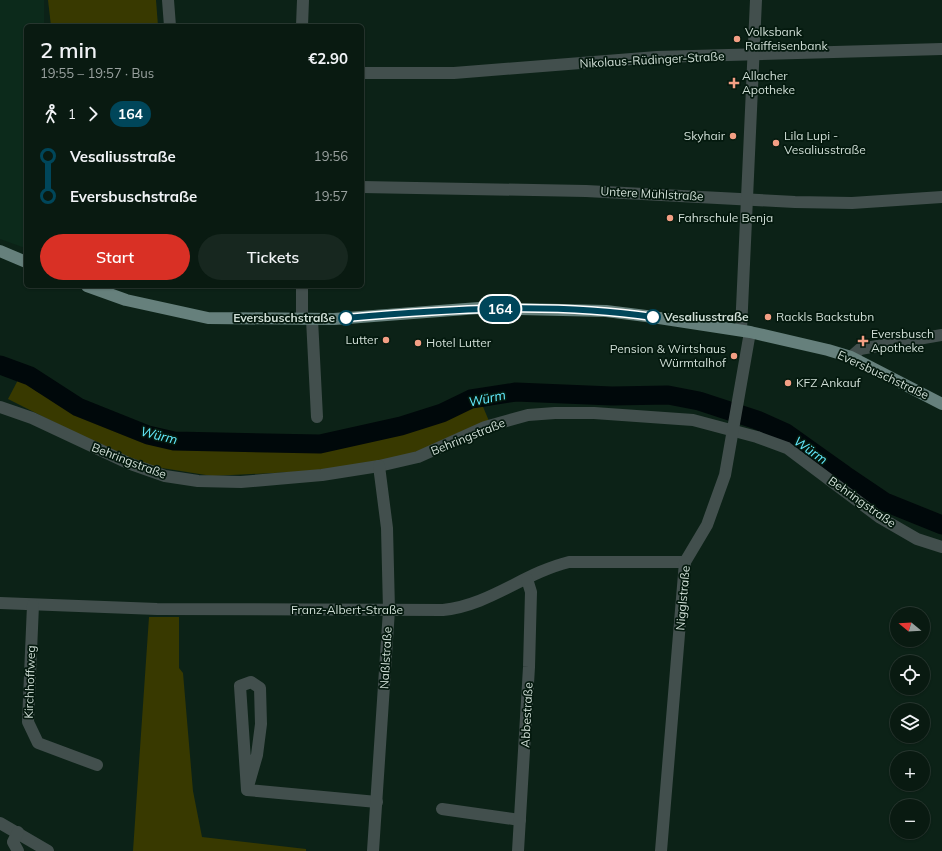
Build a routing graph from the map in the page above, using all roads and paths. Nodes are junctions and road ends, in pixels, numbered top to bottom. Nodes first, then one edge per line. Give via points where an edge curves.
1 (168, 0) edge
2 (303, 0) edge
3 (756, 0) edge
4 (170, 24) edge
5 (302, 24) edge
6 (942, 49) edge
7 (753, 56) junction
8 (364, 73) edge
9 (364, 187) edge
10 (942, 197) edge
11 (748, 198) junction
12 (0, 251) edge
13 (24, 261) edge
14 (93, 288) edge
15 (302, 288) edge
16 (307, 319) junction
17 (746, 331) junction
18 (942, 335) edge
19 (851, 357) junction
20 (942, 404) edge
21 (0, 407) edge
22 (317, 417) dead end
23 (735, 427) junction
24 (379, 466) junction
25 (942, 547) edge
26 (685, 562) junction
27 (527, 579) junction
28 (0, 603) edge
29 (33, 605) junction
30 (389, 610) junction
31 (97, 765) dead end
32 (247, 790) junction
33 (377, 802) junction
34 (442, 809) dead end
35 (520, 820) junction
36 (0, 825) edge
37 (18, 832) junction
38 (18, 851) edge
39 (48, 851) edge
40 (373, 851) edge
41 (518, 851) edge
42 (661, 851) edge

1 - 4 street
2 - 5 street
3 - 7 street
6 - 7 street, Nikolaus-Rüdinger-Straße
7 - 8 street, Nikolaus-Rüdinger-Straße via 658,57 454,73
7 - 11 street
9 - 11 street, Untere Mühlstraße via 586,191
10 - 11 street, Untere Mühlstraße via 852,203
11 - 17 street
12 - 13 main road
14 - 16 main road, Eversbuschstraße via 126,300 208,318
15 - 16 street
16 - 17 main road, Eversbuschstraße via 479,308 606,311
16 - 22 street
17 - 19 main road, Eversbuschstraße
17 - 23 street, Nigglstraße
18 - 19 street via 860,349
19 - 20 main road, Eversbuschstraße
21 - 24 street, Behringstraße via 32,418 128,463 165,476 198,481 241,482 281,480
23 - 24 street, Behringstraße via 630,414 528,415 492,425 418,457
23 - 25 street, Behringstraße via 787,448 880,517 917,539
23 - 26 street, Nigglstraße via 720,493 707,525
24 - 30 street, Naßlstraße via 387,528
26 - 27 street, Franz-Albert-Straße via 575,562 557,565
26 - 42 street, Nigglstraße
27 - 30 street, Franz-Albert-Straße via 467,606 443,610
27 - 35 street, Abbestraße via 531,592
28 - 29 street, Franz-Albert-Straße
29 - 30 street, Franz-Albert-Straße via 157,609
29 - 31 street, Kirchhoffweg via 28,722 38,743
30 - 33 street, Naßlstraße
32 - 32 street via 257,755 261,724 260,688 251,682 240,686
32 - 33 street
33 - 40 street, Naßlstraße
34 - 35 street
35 - 41 street, Abbestraße
36 - 37 street
37 - 38 street via 13,842
37 - 39 street

